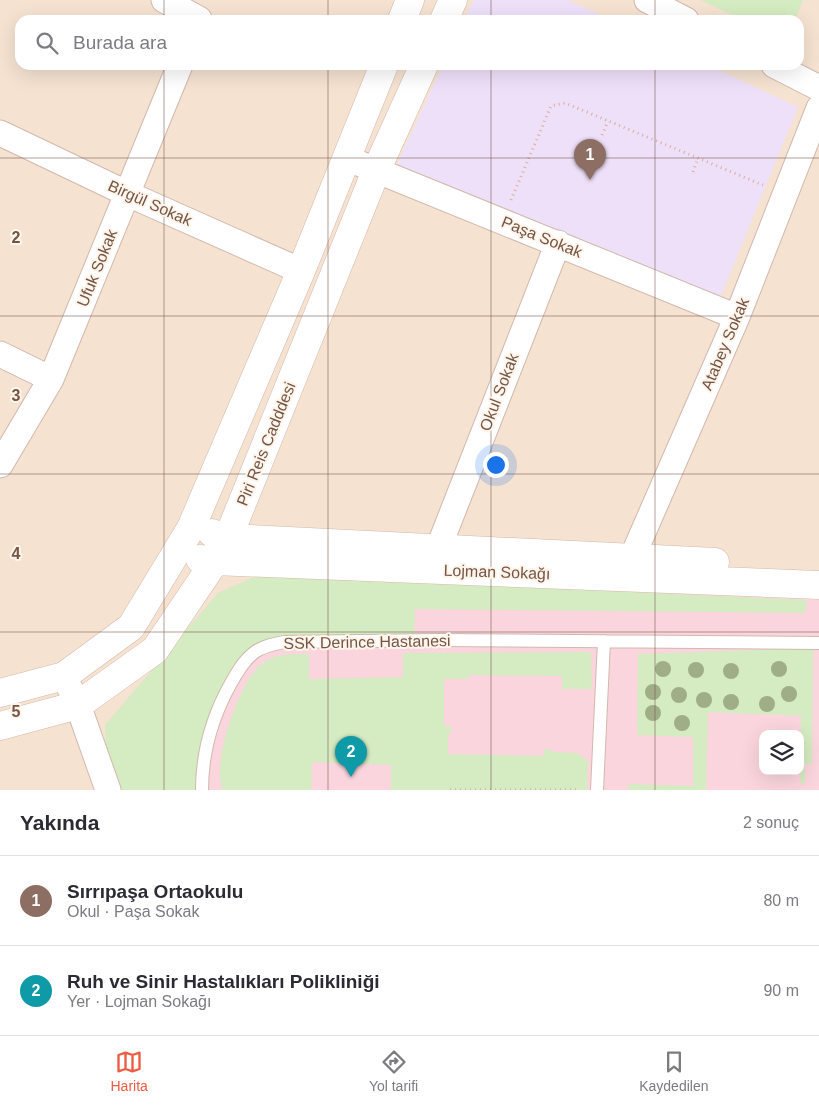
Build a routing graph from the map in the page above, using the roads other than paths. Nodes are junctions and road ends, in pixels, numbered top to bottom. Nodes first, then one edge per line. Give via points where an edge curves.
1 (164, 0) edge
2 (410, 0) edge
3 (453, 0) edge
4 (647, 0) edge
5 (202, 13) edge
6 (404, 15) edge
7 (446, 15) edge
8 (676, 15) edge
9 (178, 70) edge
10 (382, 70) edge
11 (422, 70) edge
12 (784, 70) edge
13 (819, 88) edge
14 (819, 108) edge
15 (0, 133) edge
16 (346, 158) junction
17 (376, 171) junction
18 (128, 194) junction
19 (558, 243) junction
20 (301, 271) junction
21 (737, 317) junction
22 (0, 354) edge
23 (51, 379) junction
24 (0, 465) edge
25 (191, 528) junction
26 (228, 538) junction
27 (176, 555) junction
28 (434, 559) junction
29 (215, 561) junction
30 (627, 568) junction
31 (819, 568) edge
32 (819, 585) edge
33 (604, 641) junction
34 (819, 643) edge
35 (64, 676) junction
36 (0, 693) edge
37 (78, 705) junction
38 (0, 726) edge
39 (108, 790) edge
40 (202, 790) edge
41 (596, 790) edge

1 - 5 street
2 - 6 main road
3 - 7 main road
4 - 8 street
9 - 18 street, Ufuk Sokak
10 - 16 main road
11 - 17 main road, Piri Reis Cadddesi
12 - 13 street
14 - 21 street, Atabey Sokak
15 - 18 street, Birgül Sokak
16 - 17 street, Paşa Sokak
16 - 20 main road
17 - 19 street, Paşa Sokak
17 - 26 main road, Piri Reis Cadddesi
18 - 20 street, Birgül Sokak
18 - 23 street, Ufuk Sokak
19 - 21 street, Paşa Sokak
19 - 28 street, Okul Sokak
20 - 25 main road
21 - 30 street, Atabey Sokak
22 - 23 street
23 - 24 street, Ufuk Sokak
25 - 26 main road, Lojman Sokağı
25 - 27 main road
26 - 28 main road, Lojman Sokağı
26 - 29 main road, Piri Reis Cadddesi
27 - 29 main road, Lojman Sokağı
27 - 35 main road via 131,627
28 - 29 main road, Lojman Sokağı
28 - 30 main road, Lojman Sokağı
29 - 37 main road, Piri Reis Cadddesi via 155,650
30 - 31 main road, Lojman Sokağı
30 - 32 main road, Lojman Sokağı
33 - 34 lane, SSK Derince Hastanesi
33 - 40 lane, SSK Derince Hastanesi via 270,644 246,659 222,699 208,734
33 - 41 lane
35 - 36 main road
35 - 37 street
37 - 38 main road, Piri Reis Cadddesi
37 - 39 street

